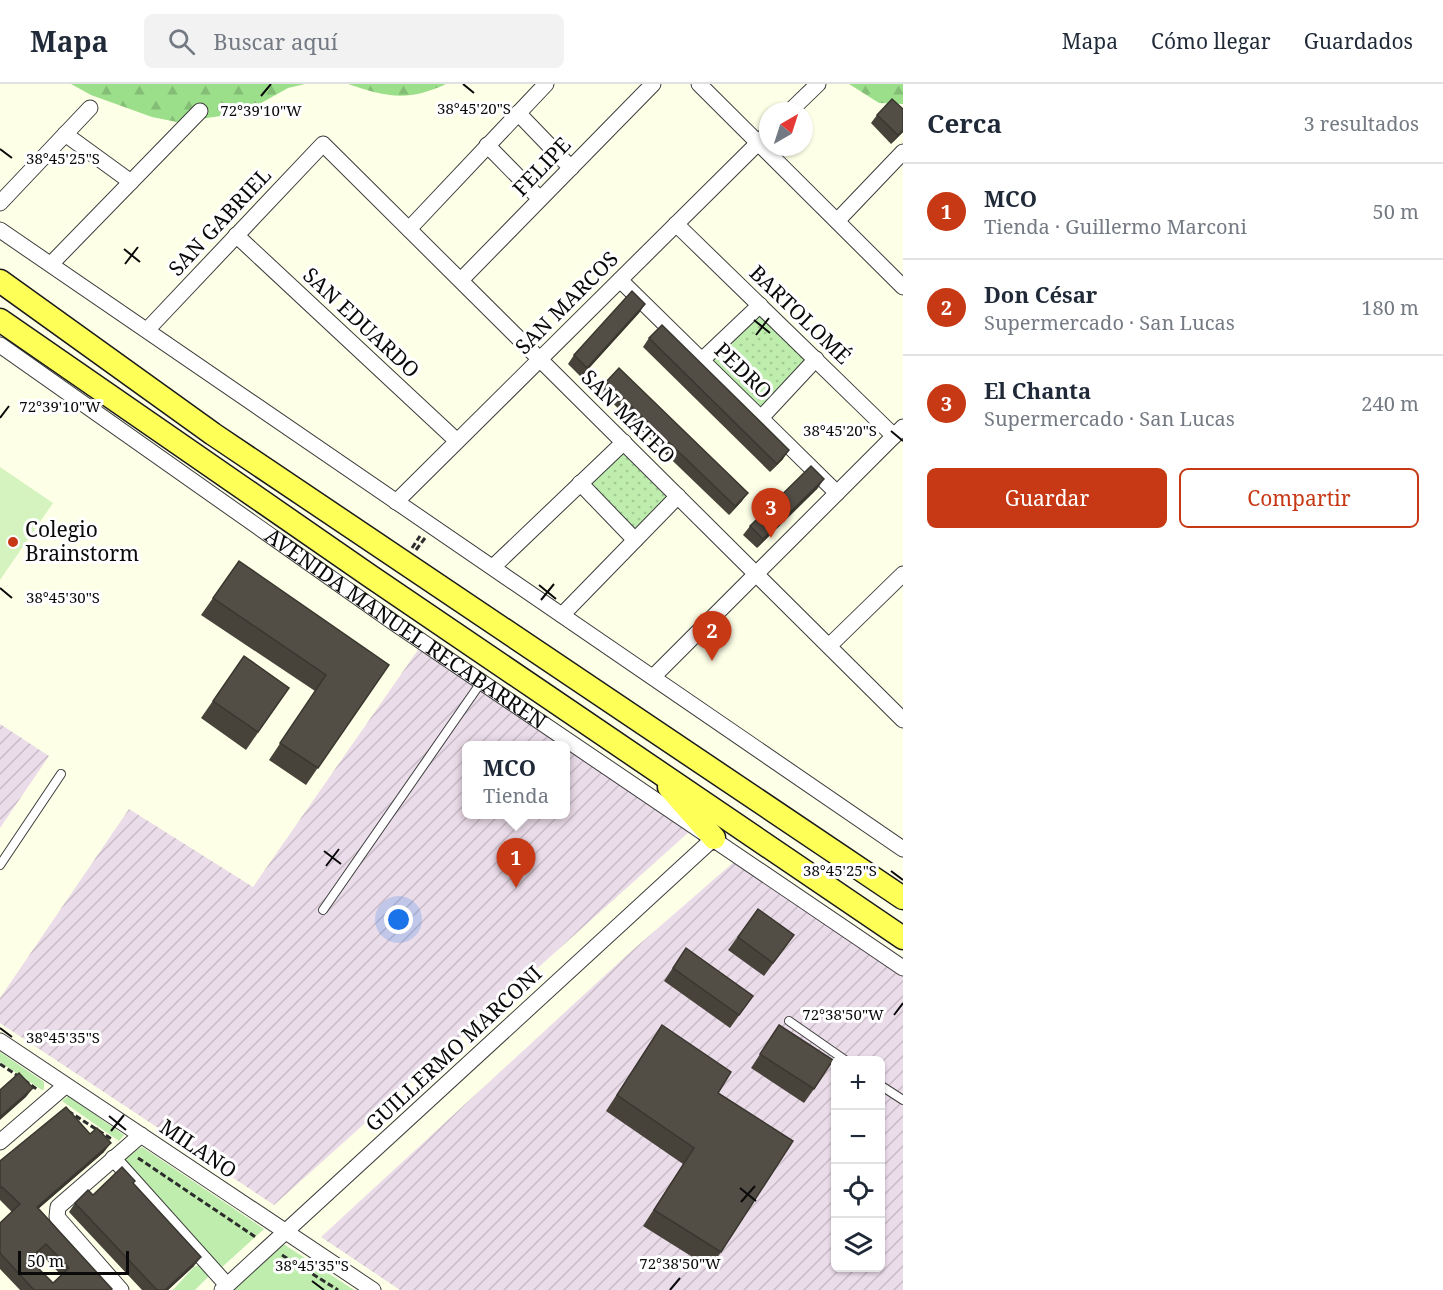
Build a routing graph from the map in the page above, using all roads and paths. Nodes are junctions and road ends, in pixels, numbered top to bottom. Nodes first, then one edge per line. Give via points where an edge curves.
1 (546, 84) edge
2 (653, 84) edge
3 (699, 84) edge
4 (818, 84) edge
5 (799, 102) edge
6 (90, 108) dead end
7 (200, 111) dead end
8 (518, 113) junction
9 (65, 134) junction
10 (759, 135) edge
11 (759, 142) edge
12 (323, 144) joint
13 (487, 145) junction
14 (903, 152) edge
15 (779, 156) edge
16 (571, 168) junction
17 (131, 182) junction
18 (540, 199) junction
19 (0, 203) edge
20 (837, 221) junction
21 (676, 224) junction
22 (409, 229) junction
23 (0, 230) edge
24 (236, 235) junction
25 (51, 264) junction
26 (900, 277) edge
27 (461, 280) junction
28 (620, 280) junction
29 (0, 281) edge
30 (760, 305) junction
31 (0, 320) edge
32 (147, 330) junction
33 (0, 345) edge
34 (540, 359) junction
35 (816, 359) junction
36 (702, 360) junction
37 (761, 418) junction
38 (898, 431) edge
39 (457, 441) junction
40 (624, 442) junction
41 (580, 483) junction
42 (837, 493) junction
43 (678, 496) junction
44 (396, 502) junction
45 (635, 540) junction
46 (493, 567) junction
47 (756, 574) junction
48 (903, 574) edge
49 (562, 615) junction
50 (829, 646) junction
51 (653, 677) junction
52 (482, 681) junction
53 (903, 720) edge
54 (646, 761) junction
55 (61, 774) dead end
56 (903, 832) edge
57 (886, 836) junction
58 (714, 838) junction
59 (903, 849) edge
60 (0, 865) edge
61 (903, 898) edge
62 (323, 910) dead end
63 (903, 938) edge
64 (903, 968) edge
65 (789, 1021) dead end
66 (0, 1041) edge
67 (839, 1056) edge
68 (0, 1064) edge
69 (65, 1086) junction
70 (885, 1088) edge
71 (50, 1098) junction
72 (903, 1100) edge
73 (141, 1135) junction
74 (0, 1142) edge
75 (119, 1153) junction
76 (285, 1233) junction
77 (270, 1247) junction
78 (225, 1288) edge
79 (121, 1290) edge
80 (338, 1290) edge
81 (373, 1290) edge

1 - 8 street
2 - 16 street, FELIPE
3 - 10 street
4 - 5 street
6 - 9 street
7 - 17 street
8 - 13 street
8 - 16 street
9 - 17 street
9 - 19 street
11 - 21 street, SAN MARCOS
12 - 22 street, SAN MATEO
12 - 24 street, SAN GABRIEL
13 - 18 street
13 - 22 street
14 - 20 street
15 - 20 street
16 - 18 street, FELIPE
17 - 25 street
18 - 27 street, FELIPE
20 - 26 street
21 - 28 street, SAN MARCOS
21 - 30 street, BARTOLOMÉ
22 - 27 street, SAN MATEO
23 - 25 street
24 - 32 street, SAN GABRIEL
24 - 39 street, SAN EDUARDO
25 - 32 street
27 - 34 street, SAN MATEO
28 - 34 street, SAN MARCOS
28 - 36 street, PEDRO
29 - 61 main road via 213,434
30 - 35 street, BARTOLOMÉ
30 - 36 street
31 - 54 main road, AVENIDA MANUEL RECABARREN
32 - 44 street
33 - 52 street, AVENIDA MANUEL RECABARREN
34 - 39 street, SAN MARCOS
34 - 40 street, SAN MATEO
35 - 37 street
35 - 38 street, BARTOLOMÉ
36 - 37 street, PEDRO
37 - 42 street, PEDRO
38 - 42 street
39 - 44 street, SAN MARCOS
40 - 41 street
40 - 43 street, SAN MATEO
41 - 45 street
41 - 46 street
42 - 47 street
43 - 45 street
43 - 47 street, SAN MATEO
44 - 46 street
45 - 49 street
46 - 49 street
47 - 50 street, SAN MATEO
47 - 51 street
48 - 50 street
49 - 51 street
50 - 53 street, SAN MATEO
51 - 57 street
52 - 58 street, AVENIDA MANUEL RECABARREN
52 - 62 lane
54 - 58 main road
54 - 63 main road, AVENIDA MANUEL RECABARREN
55 - 60 lane
56 - 57 street
57 - 59 street
58 - 64 street, AVENIDA MANUEL RECABARREN
58 - 76 street, GUILLERMO MARCONI
65 - 67 lane
66 - 69 street, MILANO
68 - 71 path
69 - 71 street
69 - 73 street, MILANO
70 - 72 lane
71 - 74 street
71 - 75 path
73 - 75 street
73 - 76 street, MILANO
75 - 77 path
75 - 78 street
75 - 79 street via 58,1207 57,1217
76 - 77 street, GUILLERMO MARCONI
76 - 81 street, MILANO
77 - 78 street, GUILLERMO MARCONI
77 - 80 path

